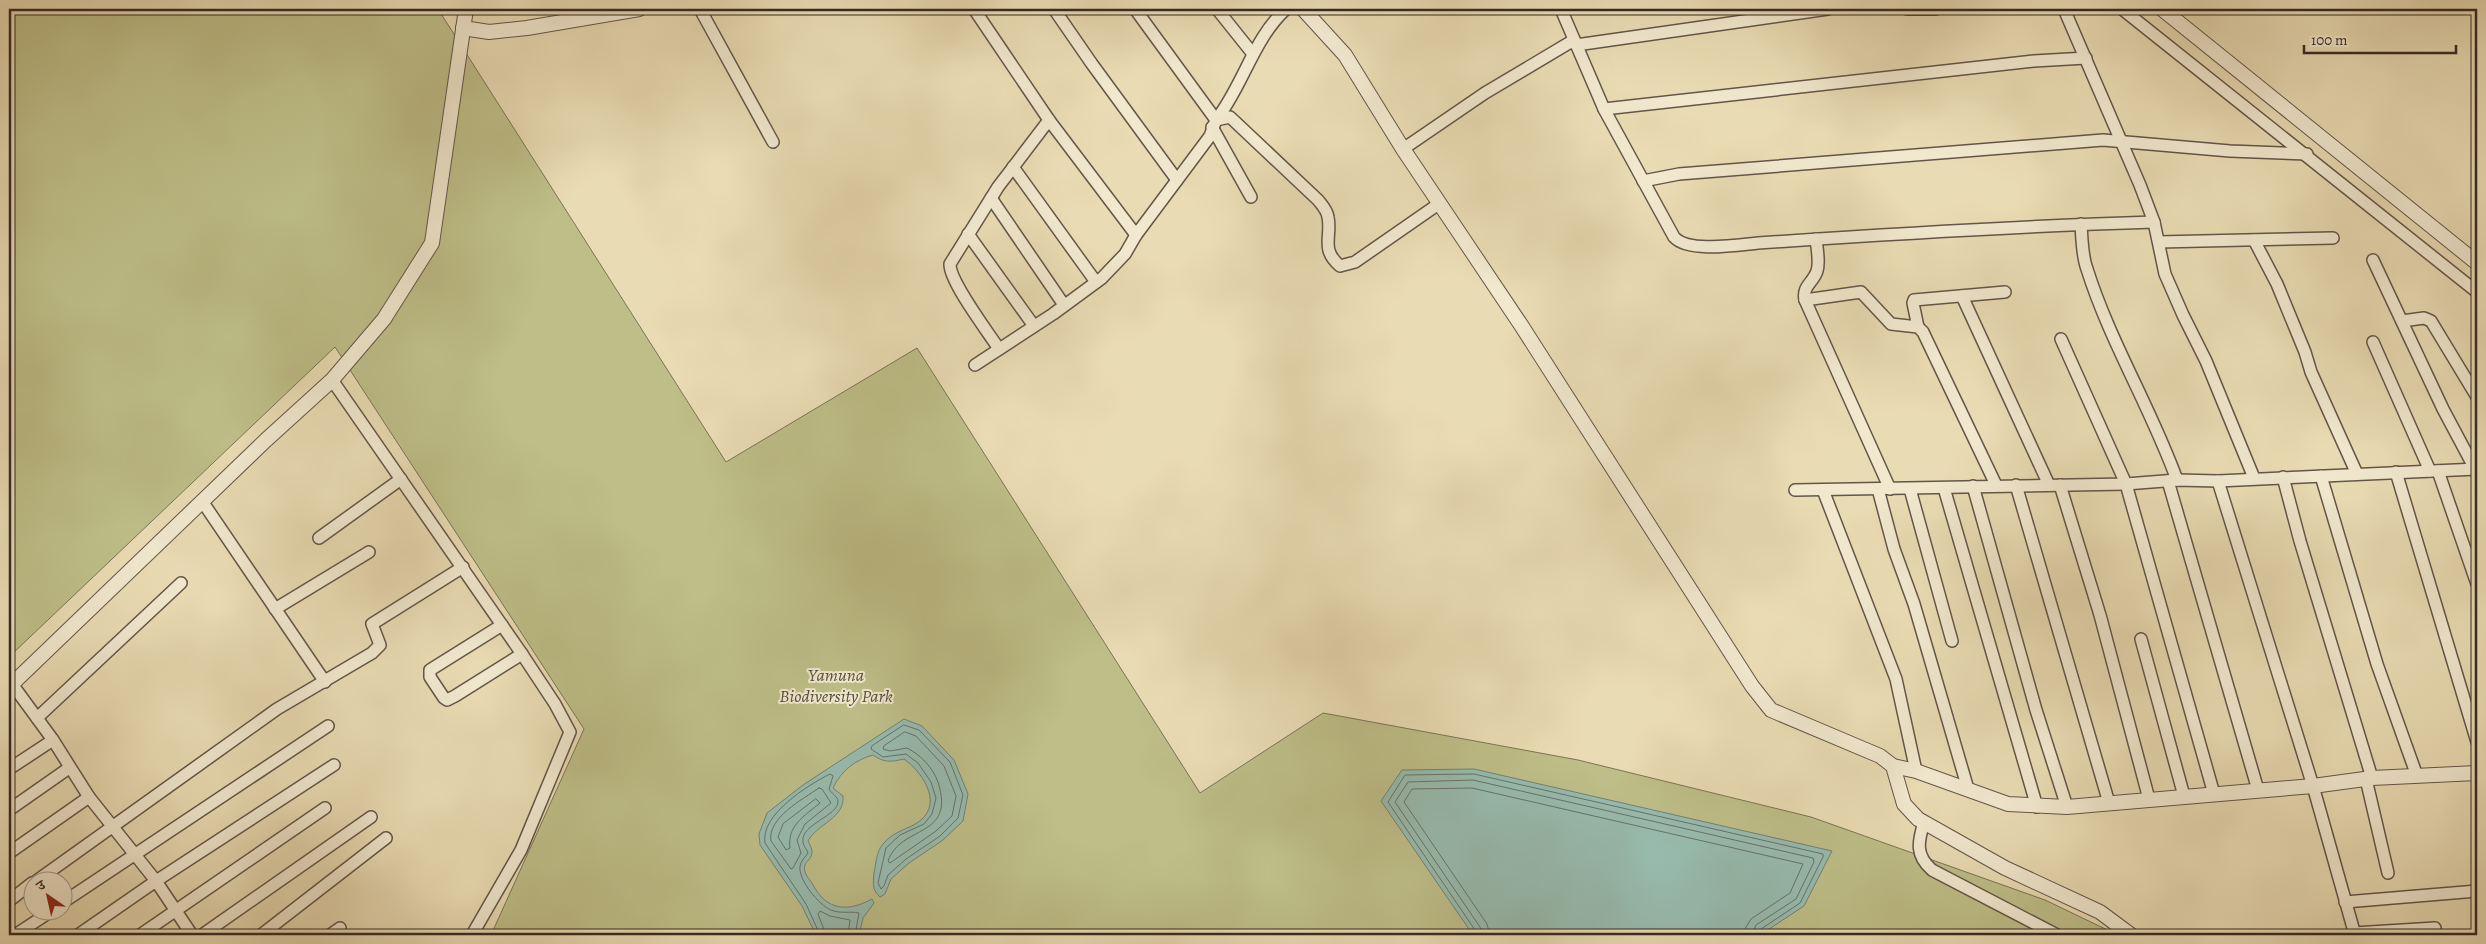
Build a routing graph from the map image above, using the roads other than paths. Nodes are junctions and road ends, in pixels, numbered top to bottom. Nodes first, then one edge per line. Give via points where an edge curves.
1 (466, 9) edge
2 (639, 9) edge
3 (700, 9) edge
4 (974, 9) edge
5 (1054, 9) edge
6 (1135, 9) edge
7 (1217, 9) edge
8 (1286, 9) edge
9 (1304, 9) edge
10 (1560, 9) edge
11 (1828, 9) edge
12 (1907, 9) edge
13 (1936, 9) edge
14 (2064, 9) edge
15 (2122, 9) edge
16 (2162, 9) edge
17 (463, 28) junction
18 (1575, 42) junction
19 (1253, 54) junction
20 (2086, 58) junction
21 (1604, 109) junction
22 (1049, 120) junction
23 (1214, 124) junction
24 (773, 142) dead end
25 (2121, 142) junction
26 (1403, 149) junction
27 (2307, 154) junction
28 (1013, 167) junction
29 (1177, 180) junction
30 (1644, 181) junction
31 (1251, 197) dead end
32 (991, 198) junction
33 (1440, 203) junction
34 (2154, 222) junction
35 (2081, 224) junction
36 (968, 234) junction
37 (1136, 235) junction
38 (2333, 238) dead end
39 (1816, 239) junction
40 (2254, 240) junction
41 (2159, 242) junction
42 (2373, 260) dead end
43 (2477, 263) edge
44 (1096, 282) junction
45 (2005, 292) dead end
46 (2477, 292) edge
47 (1962, 296) junction
48 (1805, 300) junction
49 (1064, 305) junction
50 (2402, 321) junction
51 (1034, 326) junction
52 (1918, 327) junction
53 (2061, 339) dead end
54 (2373, 342) dead end
55 (1000, 348) junction
56 (975, 365) dead end
57 (332, 380) junction
58 (2477, 397) edge
59 (2476, 469) edge
60 (2434, 471) junction
61 (2396, 472) junction
62 (2357, 474) junction
63 (2321, 476) junction
64 (2283, 477) junction
65 (2254, 478) junction
66 (401, 479) junction
67 (2173, 480) junction
68 (2218, 481) junction
69 (2016, 484) junction
70 (2126, 484) junction
71 (1996, 485) junction
72 (2054, 485) junction
73 (1973, 486) junction
74 (1944, 488) junction
75 (1878, 489) junction
76 (1890, 489) junction
77 (1910, 489) junction
78 (1796, 490) dead end
79 (1823, 490) junction
80 (202, 501) junction
81 (319, 538) dead end
82 (369, 552) dead end
83 (463, 567) junction
84 (181, 583) dead end
85 (2477, 584) edge
86 (275, 609) junction
87 (502, 625) junction
88 (2141, 638) dead end
89 (1952, 641) dead end
90 (522, 654) junction
91 (325, 682) junction
92 (10, 685) edge
93 (37, 718) junction
94 (328, 726) dead end
95 (53, 740) junction
96 (2477, 742) edge
97 (334, 765) dead end
98 (1893, 766) junction
99 (69, 768) junction
100 (9, 769) edge
101 (1916, 771) junction
102 (2477, 773) edge
103 (2417, 776) junction
104 (2369, 779) junction
105 (2313, 786) junction
106 (1968, 789) junction
107 (2258, 790) junction
108 (2214, 794) junction
109 (2184, 796) junction
110 (89, 798) junction
111 (2149, 800) junction
112 (2109, 803) junction
113 (2036, 806) junction
114 (2067, 807) junction
115 (325, 808) dead end
116 (9, 810) edge
117 (371, 817) dead end
118 (1924, 822) junction
119 (112, 826) junction
120 (386, 838) dead end
121 (9, 853) edge
122 (135, 854) junction
123 (48, 872) edge
124 (2388, 873) dead end
125 (156, 880) junction
126 (22, 891) edge
127 (2477, 891) edge
128 (72, 896) edge
129 (9, 900) edge
130 (2345, 902) junction
131 (177, 910) junction
132 (35, 922) edge
133 (340, 928) dead end
134 (2435, 928) dead end
135 (2355, 934) edge
136 (15, 935) edge
137 (78, 935) edge
138 (140, 935) edge
139 (192, 935) edge
140 (202, 935) edge
141 (261, 935) edge
142 (330, 935) edge
143 (472, 935) edge
144 (2057, 935) edge
145 (2131, 935) edge

1 - 17 street
2 - 17 street via 527,28 489,32
3 - 24 street
4 - 22 street
5 - 29 street
6 - 23 street
7 - 19 street
8 - 19 street
9 - 26 street via 1345,55
10 - 18 street
11 - 18 street
12 - 13 street
14 - 20 street
15 - 27 street
16 - 43 street
17 - 57 street via 432,243 384,319
18 - 21 street
18 - 26 street via 1486,92
19 - 23 street via 1227,106
20 - 21 street
20 - 25 street
21 - 30 street
22 - 28 street
22 - 37 street
23 - 29 street via 1210,136
23 - 31 street
23 - 33 street via 1230,118 1318,200 1329,219 1327,247 1330,256 1340,266 1356,262
25 - 27 street
25 - 30 street via 2103,140 1679,174
25 - 34 street
26 - 33 street
27 - 46 street
28 - 32 street
28 - 44 street
29 - 37 street
30 - 39 street via 1679,243 1687,246
32 - 36 street
32 - 49 street
33 - 98 street via 1754,690 1771,710 1880,756
34 - 35 street
34 - 41 street
35 - 39 street
35 - 67 street via 2086,268 2165,446
36 - 51 street
36 - 55 street via 950,264 950,270
37 - 44 street via 1125,254
38 - 40 street
39 - 48 street via 1817,272 1806,287
40 - 41 street
40 - 62 street via 2277,284 2311,372
41 - 65 street via 2165,274 2206,361
42 - 50 street
44 - 49 street
45 - 47 street
47 - 52 street via 1914,300
47 - 72 street
48 - 52 street via 1860,292 1891,324
48 - 76 street
49 - 51 street
50 - 58 street via 2431,320
50 - 59 street
51 - 55 street
52 - 71 street via 1927,339
53 - 70 street
54 - 60 street
55 - 56 street
57 - 66 street
57 - 80 street
59 - 60 street
60 - 61 street
60 - 85 street
61 - 62 street
61 - 96 street
62 - 63 street
63 - 64 street
63 - 103 street via 2377,664
64 - 65 street
64 - 104 street
65 - 68 street
66 - 81 street
66 - 83 street
67 - 68 street
67 - 70 street
67 - 107 street
68 - 105 street
69 - 71 street
69 - 72 street
69 - 112 street
70 - 72 street
70 - 108 street
71 - 73 street
72 - 111 street via 2100,615
73 - 74 street
73 - 114 street
74 - 77 street
74 - 113 street
75 - 76 street
75 - 79 street
75 - 106 street
76 - 77 street
77 - 89 street
78 - 79 street
79 - 101 street via 1896,679
80 - 86 street
80 - 92 street
82 - 86 street
83 - 87 street
83 - 91 street via 372,624 378,648
84 - 93 street
86 - 91 street
87 - 90 street
87 - 90 street via 430,670 430,677 439,691 444,698 450,699
88 - 109 street
90 - 143 street via 565,719 570,732 521,850
91 - 119 street via 277,710
92 - 93 street
93 - 95 street
94 - 122 street
95 - 99 street
95 - 100 street
97 - 125 street
98 - 101 street
98 - 118 street via 1904,804
99 - 110 street via 76,773
99 - 116 street
101 - 106 street
102 - 103 street
103 - 104 street
104 - 105 street
104 - 124 street
105 - 107 street
105 - 130 street
106 - 113 street via 2008,804
107 - 108 street
108 - 109 street
109 - 111 street
110 - 119 street
110 - 121 street
111 - 112 street
112 - 114 street
113 - 114 street
115 - 131 street
117 - 140 street
118 - 144 street via 1919,849 1923,862 1932,870
118 - 145 street via 2005,868 2100,912
119 - 122 street
119 - 123 street
120 - 141 street
122 - 125 street
122 - 128 street
125 - 131 street
125 - 137 street
126 - 129 street
127 - 130 street
130 - 135 street
131 - 138 street
131 - 139 street
132 - 136 street
133 - 142 street
134 - 135 street

